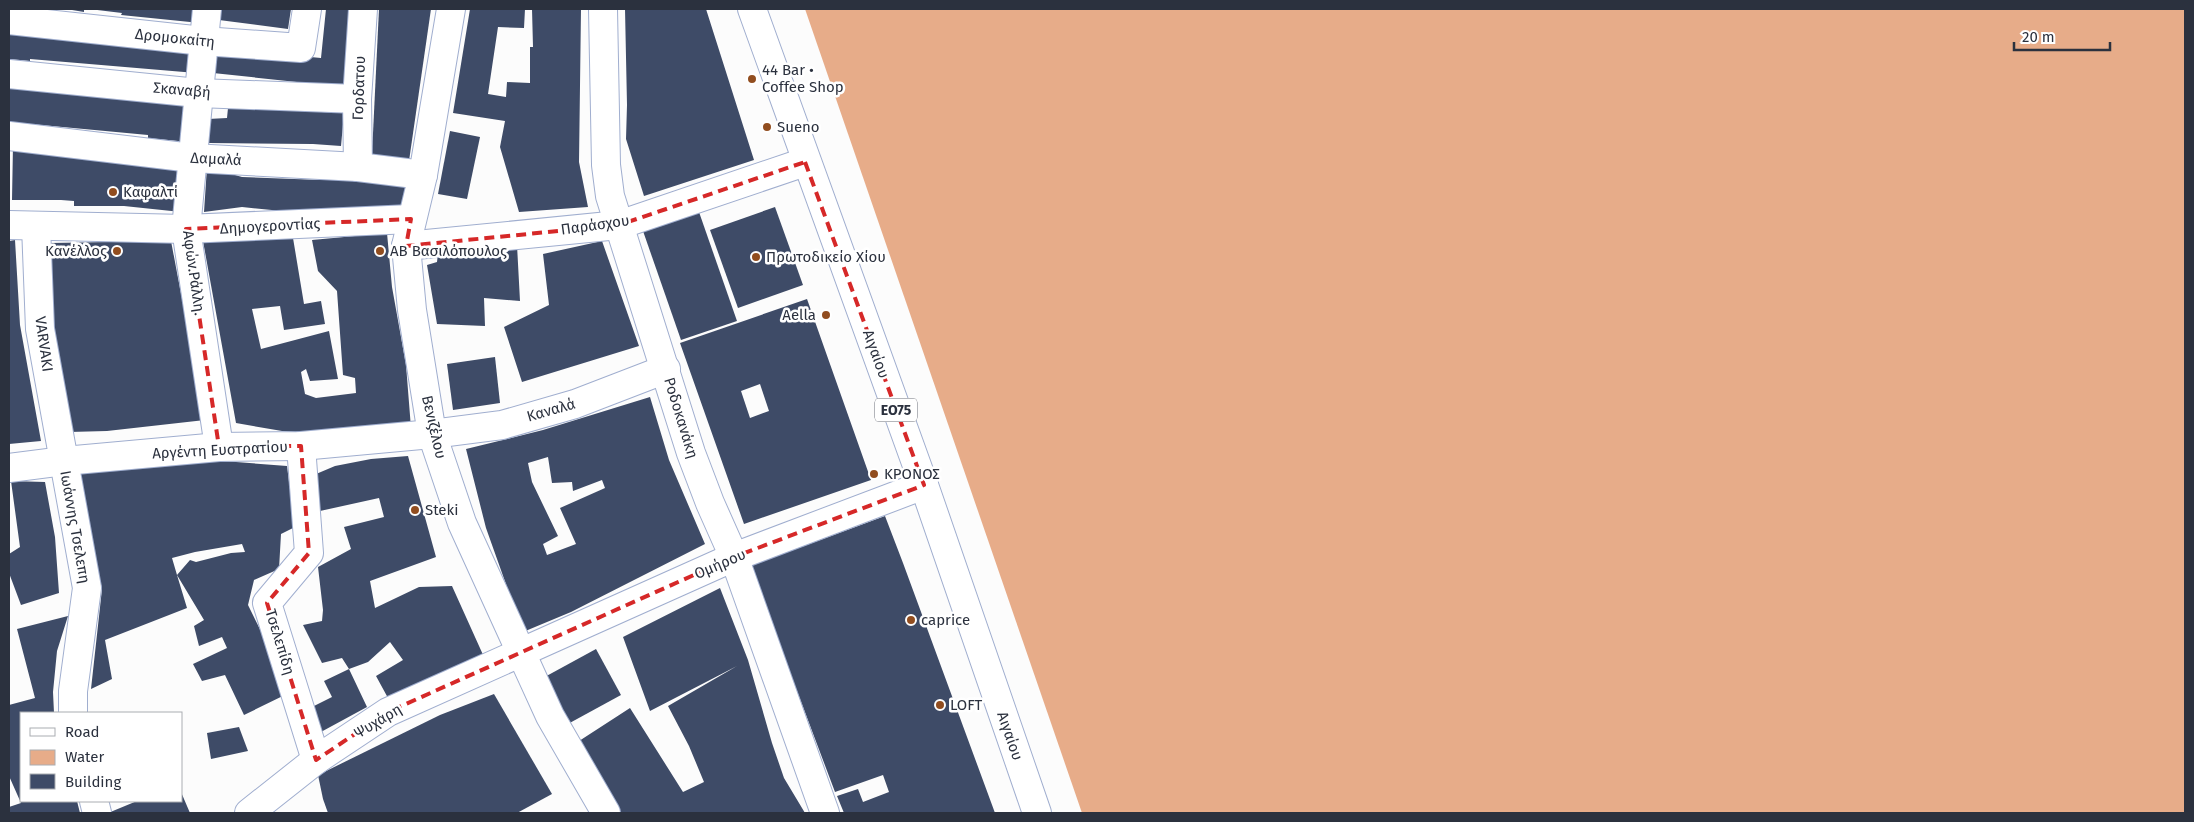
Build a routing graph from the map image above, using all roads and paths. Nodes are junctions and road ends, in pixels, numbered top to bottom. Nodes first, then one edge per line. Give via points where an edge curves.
1 (207, 9) edge
2 (307, 9) edge
3 (363, 9) edge
4 (451, 9) edge
5 (603, 9) edge
6 (752, 9) edge
7 (9, 20) edge
8 (204, 41) junction
9 (9, 74) edge
10 (198, 93) junction
11 (357, 99) junction
12 (9, 136) edge
13 (192, 158) junction
14 (806, 162) junction
15 (358, 166) junction
16 (423, 175) junction
17 (411, 219) junction
18 (9, 225) edge
19 (619, 225) junction
20 (36, 226) junction
21 (186, 229) junction
22 (406, 246) junction
23 (666, 369) junction
24 (432, 434) junction
25 (301, 446) junction
26 (219, 447) junction
27 (64, 461) junction
28 (9, 468) edge
29 (924, 485) junction
30 (734, 557) junction
31 (521, 652) junction
32 (73, 712) edge
33 (316, 760) junction
34 (248, 813) edge
35 (606, 813) edge
36 (825, 813) edge
37 (1037, 813) edge

1 - 8 street, Αφών.Ράλλη.
2 - 8 street, Δρομοκαίτη via 301,48
3 - 11 street, Γορδατου
4 - 16 street, Βενιζέλου
5 - 19 street, Ροδοκανάκη via 607,184
6 - 14 street, Αιγαίου / ΕΟ75
7 - 8 street, Δρομοκαίτη
8 - 10 street, Αφών.Ράλλη.
9 - 10 street, Σκαναβή
10 - 11 street, Σκαναβή
10 - 13 street, Αφών.Ράλλη.
11 - 15 street, Γορδατου
12 - 13 street, Δαμαλά
13 - 15 street, Δαμαλά
13 - 21 street, Αφών.Ράλλη.
14 - 19 street, Παράσχου
14 - 29 street, Αιγαίου / ΕΟ75
15 - 16 street, Δαμαλά
16 - 17 street, Βενιζέλου
17 - 21 street, Δημογεροντίας
17 - 22 street, Βενιζέλου
18 - 20 street, Δημογεροντίας
19 - 22 street, Παράσχου
19 - 23 street, Ροδοκανάκη
20 - 21 street, Δημογεροντίας
20 - 27 street, VARVAKI via 40,330
21 - 26 street, Αφών.Ράλλη.
22 - 24 street, Βενιζέλου via 412,310
23 - 24 street, Καναλά via 547,412 502,424
23 - 30 street, Ροδοκανάκη via 691,453
24 - 25 street, Αργέντη Ευστρατίου
24 - 31 street, Βενιζέλου via 462,523
25 - 26 street, Αργέντη Ευστρατίου
25 - 33 street, Τσελεπίδη via 309,553 267,604
26 - 27 street, Αργέντη Ευστρατίου
27 - 28 street, Αργέντη Ευστρατίου
27 - 32 street, Ιωάννης Τσελεπη via 87,588
29 - 30 street, Ομήρου
29 - 37 street, Αιγαίου / ΕΟ75
30 - 31 street, Ομήρου
30 - 36 street, Ροδοκανάκη
31 - 33 street, Ψυχάρη via 388,712
31 - 35 street, Βενιζέλου via 550,716
33 - 34 street, Ψυχάρη

